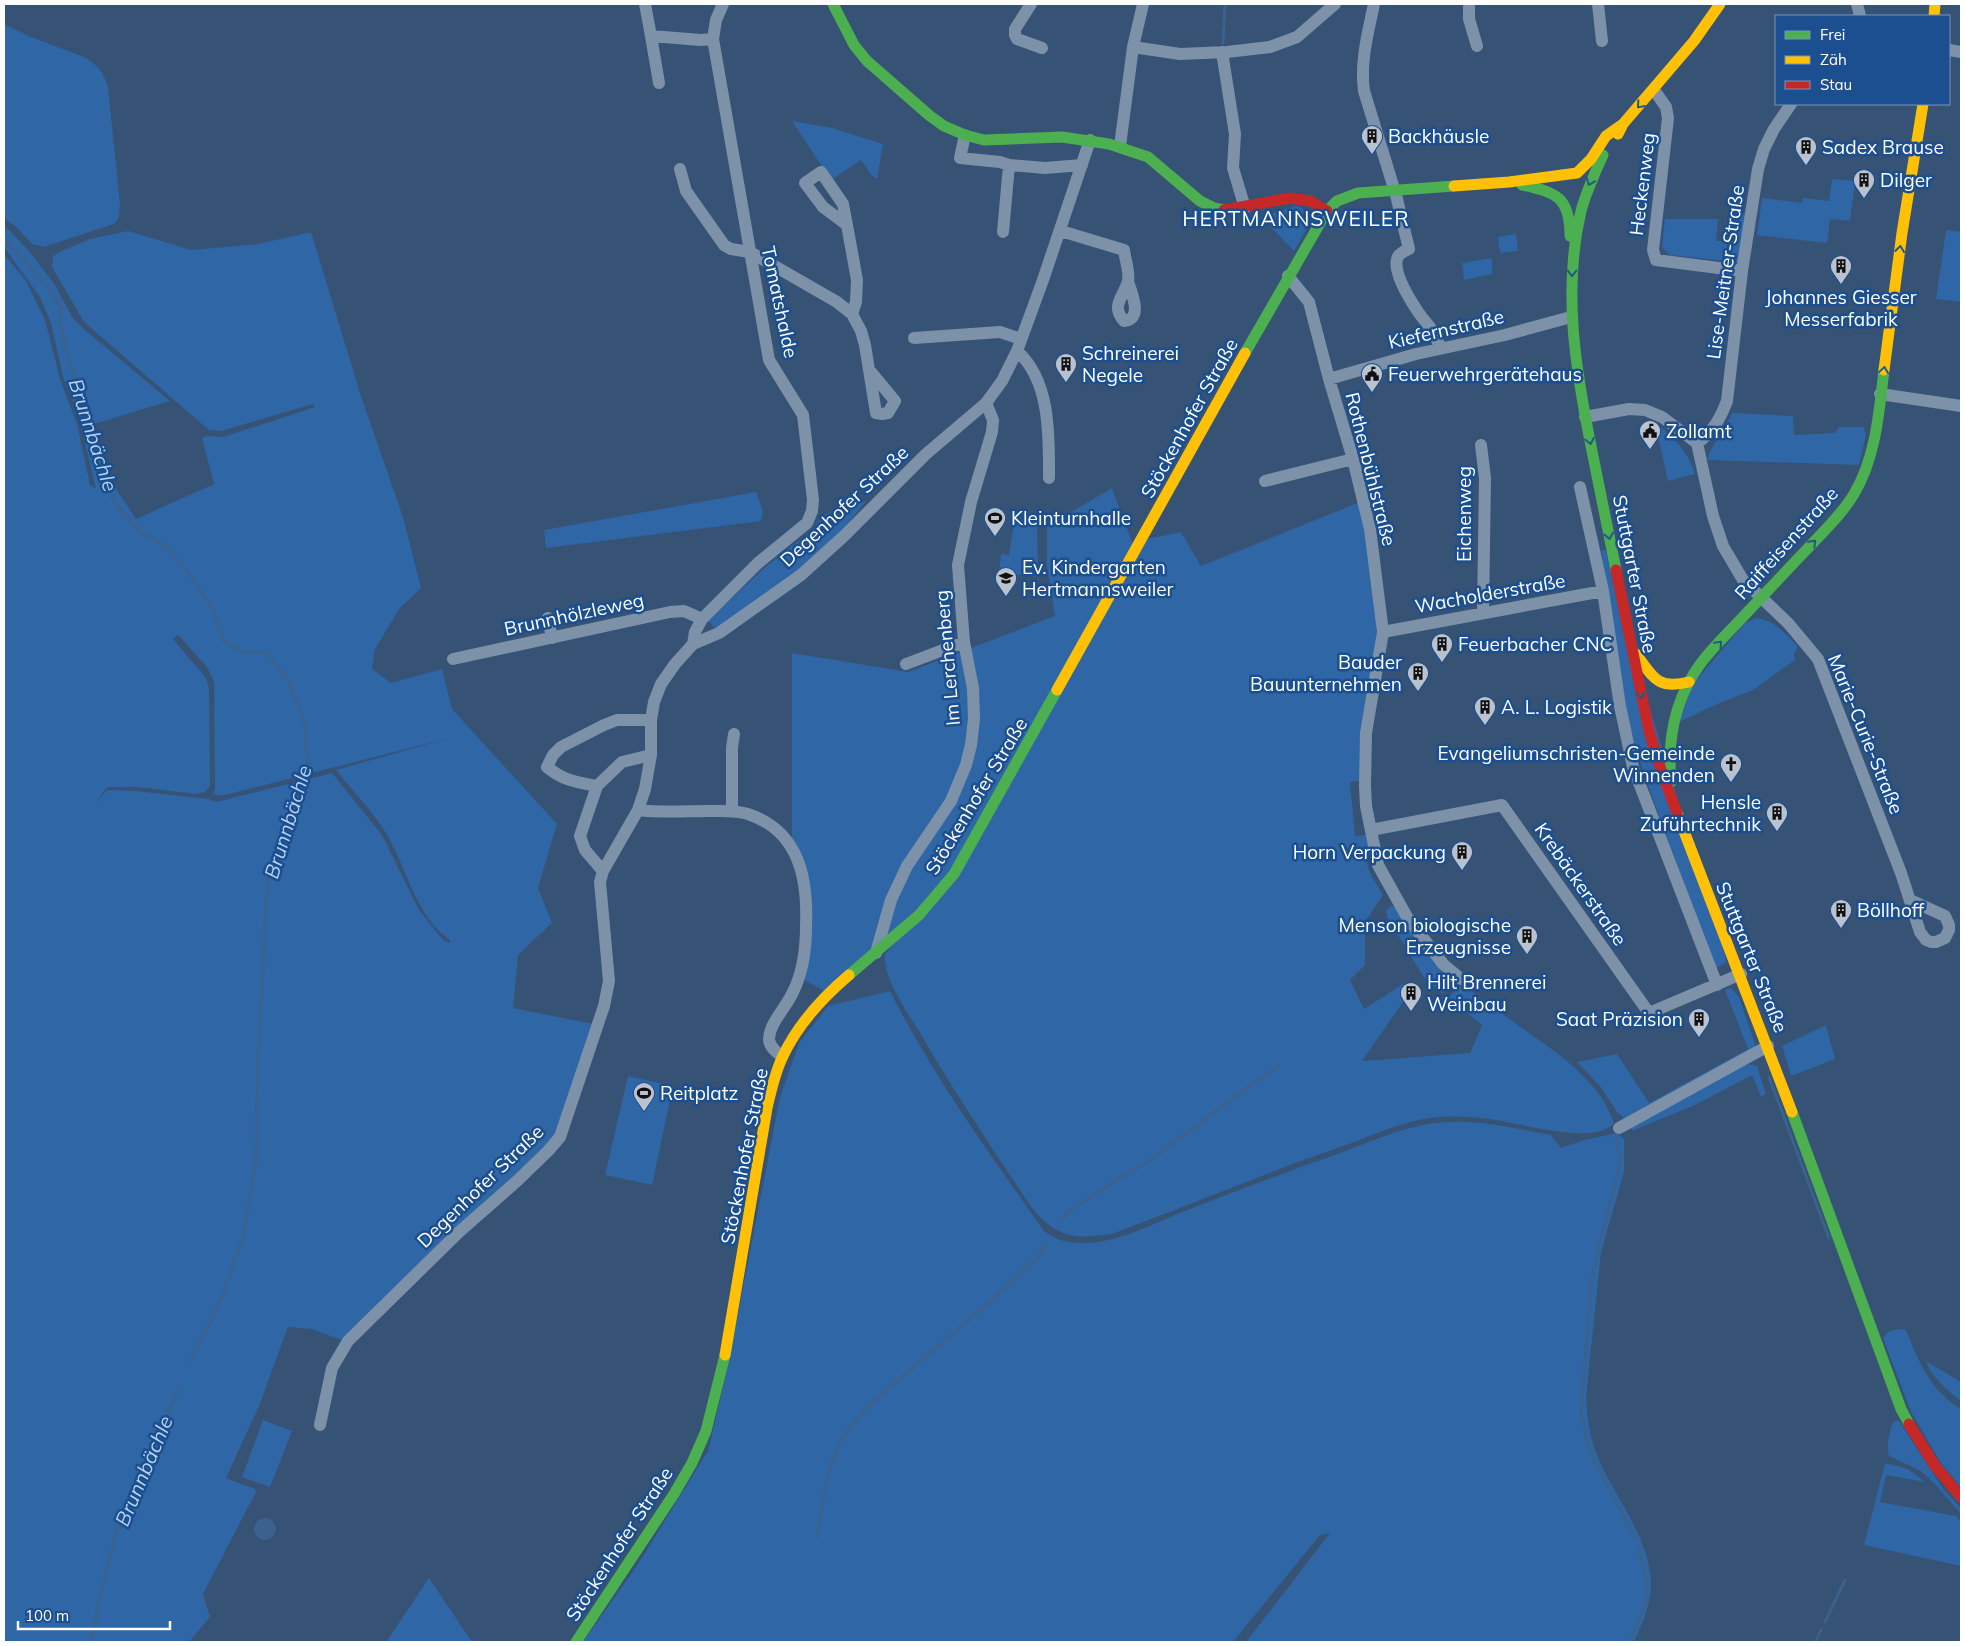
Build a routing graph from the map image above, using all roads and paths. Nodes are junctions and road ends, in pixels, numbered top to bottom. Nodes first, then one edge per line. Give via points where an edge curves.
1 (645, 4) edge
2 (723, 4) edge
3 (833, 4) edge
4 (1031, 4) edge
5 (1140, 4) edge
6 (1335, 4) edge
7 (1374, 4) edge
8 (1469, 4) edge
9 (1598, 4) edge
10 (1720, 4) edge
11 (651, 36) junction
12 (713, 39) junction
13 (1602, 40) dead end
14 (1477, 46) dead end
15 (1133, 47) junction
16 (1042, 48) dead end
17 (1222, 52) junction
18 (659, 83) dead end
19 (1654, 90) junction
20 (1790, 105) edge
21 (1923, 105) edge
22 (1623, 124) junction
23 (965, 135) junction
24 (1090, 140) junction
25 (1120, 146) junction
26 (1009, 165) junction
27 (1082, 165) junction
28 (680, 169) dead end
29 (1509, 182) junction
30 (1395, 190) junction
31 (1245, 208) junction
32 (1326, 211) junction
33 (848, 225) dead end
34 (1061, 230) junction
35 (1003, 232) dead end
36 (750, 252) junction
37 (1573, 252) junction
38 (1742, 271) junction
39 (1288, 276) junction
40 (1128, 280) dead end
41 (852, 314) junction
42 (1571, 317) junction
43 (914, 338) dead end
44 (1019, 345) junction
45 (1441, 348) junction
46 (871, 372) dead end
47 (1329, 379) junction
48 (1880, 394) junction
49 (986, 402) junction
50 (1961, 406) edge
51 (1585, 417) junction
52 (1697, 443) junction
53 (1481, 445) dead end
54 (1353, 459) junction
55 (1049, 478) dead end
56 (1265, 481) dead end
57 (1580, 487) dead end
58 (1603, 591) junction
59 (1760, 598) junction
60 (1483, 613) junction
61 (548, 618) dead end
62 (702, 619) junction
63 (1383, 632) junction
64 (552, 638) junction
65 (964, 642) junction
66 (693, 644) junction
67 (1631, 648) junction
68 (453, 659) dead end
69 (906, 664) dead end
70 (1689, 682) junction
71 (651, 720) junction
72 (734, 734) dead end
73 (651, 755) junction
74 (597, 786) junction
75 (638, 810) junction
76 (1676, 810) junction
77 (732, 811) junction
78 (1371, 830) junction
79 (603, 871) junction
80 (1910, 900) dead end
81 (876, 954) junction
82 (1741, 974) junction
83 (1461, 979) dead end
84 (1717, 985) junction
85 (1768, 1046) junction
86 (782, 1057) junction
87 (1619, 1128) dead end
88 (320, 1425) dead end
89 (1961, 1497) edge
90 (576, 1642) edge

1 - 11 street
2 - 12 street, Tomatshalde
3 - 23 main road via 854,45 867,61 930,116
4 - 16 street via 1015,35 1017,39
5 - 15 street
6 - 17 street via 1297,37 1270,47
7 - 30 street via 1362,59 1362,77
8 - 14 street via 1469,19
9 - 13 street
10 - 19 main road, Stuttgarter Straße
11 - 12 street
11 - 18 street
12 - 36 street, Tomatshalde
15 - 17 street via 1180,54
15 - 25 street
17 - 31 street via 1235,134 1233,168
19 -> 22 main road, Stuttgarter Straße
19 - 38 street, Heckenweg via 1666,107 1668,118 1653,250 1656,260
20 - 38 street, Lise-Meitner-Straße via 1774,129 1758,169
48 -> 21 main road, Raiffeisenstraße
22 - 29 main road, Stöckenhofer Straße via 1606,136 1577,173
22 -> 37 main road, Stuttgarter Straße via 1603,156 1586,193
23 - 24 main road via 984,140 1062,137
23 - 26 street via 960,158
24 - 25 main road
24 - 27 street, Degenhofer Straße
25 - 31 main road via 1148,157 1200,201 1214,208
26 - 27 street via 1045,168
26 - 35 street
27 - 34 street, Degenhofer Straße
28 - 36 street via 686,191 724,245
29 - 30 main road, Stöckenhofer Straße
29 - 37 main road via 1551,193 1563,200 1570,216
30 - 32 main road, Stöckenhofer Straße via 1347,197
30 - 45 street via 1409,249 1399,255 1399,277
31 - 32 main road via 1290,198 1310,201
32 - 39 main road, Stöckenhofer Straße
33 - 41 street via 857,280
34 - 40 street via 1124,250
34 - 44 street, Degenhofer Straße
36 - 41 street
36 - 62 street, Tomatshalde via 770,360 803,415 812,512 807,523 758,563
37 -> 42 main road, Stuttgarter Straße
38 - 52 street, Lise-Meitner-Straße via 1727,401 1719,421
39 - 47 street, Rothenbühlstraße via 1309,302
39 - 81 main road, Stöckenhofer Straße via 954,874 920,915
41 - 46 street via 861,331
42 - 45 street, Kiefernstraße
42 - 51 main road, Stuttgarter Straße
43 - 44 street via 1000,332
44 - 49 street, Degenhofer Straße via 1002,381
44 - 55 street via 1035,376 1047,416
45 - 47 street, Kiefernstraße
47 - 54 street, Rothenbühlstraße
48 - 50 street
59 -> 48 main road, Raiffeisenstraße via 1851,501 1872,452
49 - 65 street, Im Lerchenberg via 993,420 992,432 971,502 958,565
49 - 66 street, Degenhofer Straße via 926,454 801,575 719,633
51 - 52 street via 1629,409 1644,410 1662,417
51 -> 67 main road, Stuttgarter Straße
52 - 59 street, Marie-Curie-Straße via 1707,493 1723,546 1743,580
53 - 60 street, Eichenweg via 1485,478
54 - 56 street
54 - 63 street, Rothenbühlstraße via 1370,529
57 - 58 street
58 - 60 street, Wacholderstraße
58 - 84 street via 1620,706 1633,767
70 -> 59 main road, Raiffeisenstraße via 1706,658
59 - 80 street, Marie-Curie-Straße via 1788,623 1818,659
60 - 63 street, Wacholderstraße
61 - 64 street
62 - 64 street, Brunnhölzleweg via 684,611 670,612
62 - 66 street, Tomatshalde
63 - 78 street, Rothenbühlstraße via 1366,734 1365,786
64 - 68 street, Brunnhölzleweg
65 - 69 street
65 - 81 street, Im Lerchenberg via 973,688 974,719 966,765 951,801 907,866 891,900
66 - 71 street, Degenhofer Straße via 661,684
67 - 70 main road via 1652,677 1662,684 1671,687
67 -> 76 main road, Stuttgarter Straße via 1649,731
70 - 76 main road, Raiffeisenstraße via 1677,708 1670,744 1670,774
71 - 73 street, Degenhofer Straße
71 - 74 street via 617,720 561,747 552,755 547,767 558,776
72 - 77 street
73 - 74 street via 622,762
73 - 75 street, Degenhofer Straße
74 - 79 street via 580,836 585,850
75 - 77 street
75 - 79 street, Degenhofer Straße
76 - 82 main road, Stuttgarter Straße
77 - 86 street via 772,825 792,849 805,883 806,948 793,992 770,1033 769,1042
78 - 83 street, Rothenbühlstraße via 1378,864 1407,918 1443,964
78 - 84 street, Krebäckerstraße via 1502,805 1649,1013
79 - 88 street, Degenhofer Straße via 600,892 609,982 560,1137 348,1341 332,1368
81 - 86 main road, Stöckenhofer Straße via 828,993 796,1031
82 - 84 street, Krebäckerstraße
82 - 85 main road, Stuttgarter Straße
85 - 87 street
85 - 89 main road, Stuttgarter Straße via 1901,1409 1930,1461
86 - 90 main road, Stöckenhofer Straße via 767,1108 725,1354 706,1431 674,1494

